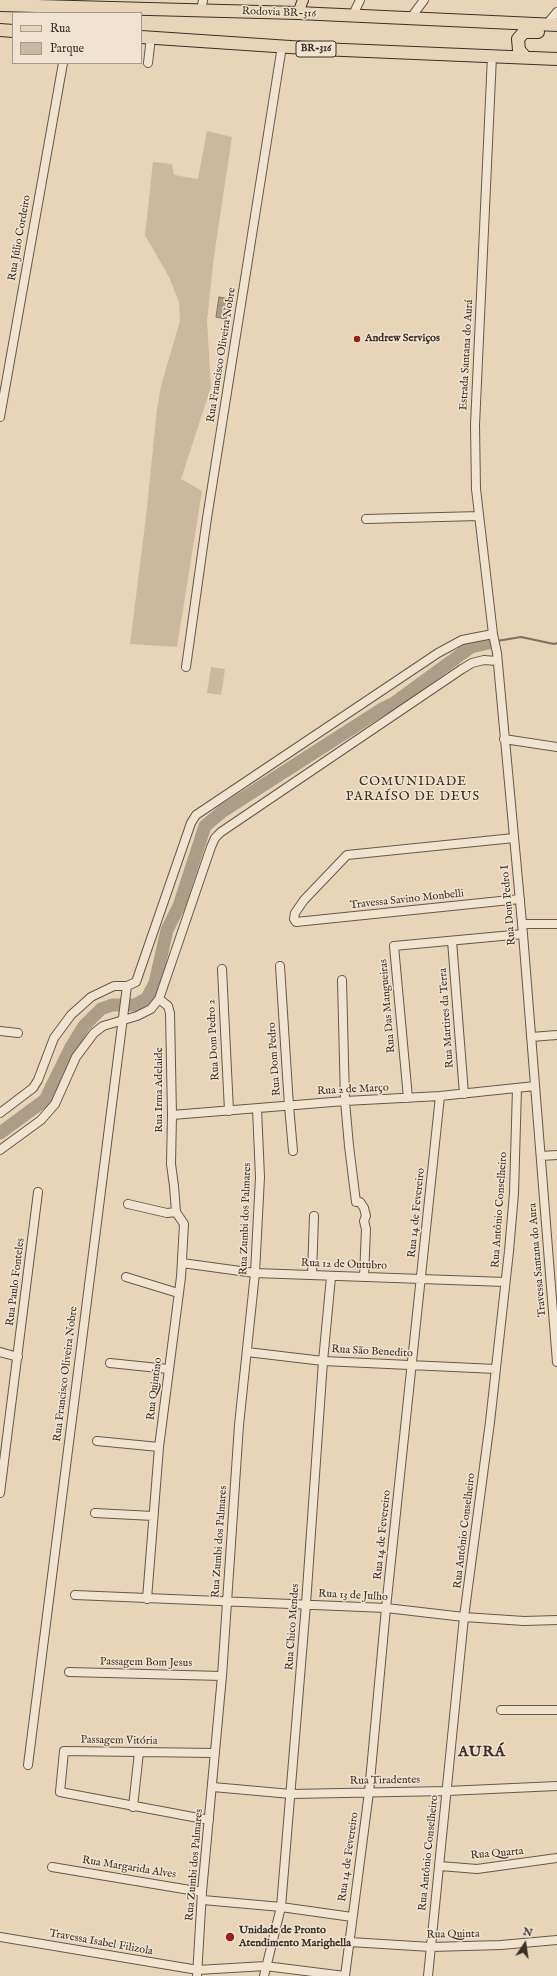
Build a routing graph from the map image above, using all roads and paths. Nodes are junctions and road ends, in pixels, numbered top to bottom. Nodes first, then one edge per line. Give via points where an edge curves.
1 (303, 0) edge
2 (360, 0) edge
3 (424, 0) edge
4 (36, 3) edge
5 (0, 4) edge
6 (123, 4) edge
7 (202, 5) edge
8 (557, 12) edge
9 (298, 13) junction
10 (352, 16) junction
11 (410, 19) junction
12 (551, 25) edge
13 (0, 30) edge
14 (12, 31) edge
15 (557, 33) edge
16 (146, 37) edge
17 (282, 46) junction
18 (492, 56) junction
19 (525, 58) junction
20 (557, 59) edge
21 (148, 62) dead end
22 (63, 64) edge
23 (0, 417) edge
24 (479, 516) junction
25 (366, 519) dead end
26 (493, 635) junction
27 (497, 657) junction
28 (186, 667) dead end
29 (504, 739) junction
30 (557, 747) edge
31 (514, 838) junction
32 (520, 899) junction
33 (522, 924) junction
34 (557, 924) edge
35 (523, 934) junction
36 (452, 941) junction
37 (280, 966) dead end
38 (222, 969) dead end
39 (342, 980) dead end
40 (127, 986) dead end
41 (159, 999) junction
42 (122, 1020) junction
43 (0, 1031) edge
44 (18, 1033) dead end
45 (557, 1035) edge
46 (531, 1037) junction
47 (535, 1086) junction
48 (517, 1088) junction
49 (464, 1094) junction
50 (440, 1096) junction
51 (408, 1098) junction
52 (345, 1101) junction
53 (289, 1106) junction
54 (257, 1109) junction
55 (229, 1111) junction
56 (0, 1113) edge
57 (172, 1115) junction
58 (0, 1150) edge
59 (293, 1151) dead end
60 (557, 1155) edge
61 (540, 1156) junction
62 (174, 1186) joint
63 (38, 1192) dead end
64 (128, 1204) dead end
65 (176, 1212) junction
66 (314, 1216) dead end
67 (182, 1263) junction
68 (255, 1273) junction
69 (312, 1275) junction
70 (126, 1277) dead end
71 (331, 1277) junction
72 (364, 1277) junction
73 (421, 1280) junction
74 (505, 1282) junction
75 (554, 1284) edge
76 (178, 1293) junction
77 (0, 1352) edge
78 (247, 1352) junction
79 (18, 1357) junction
80 (323, 1361) junction
81 (557, 1362) edge
82 (110, 1363) dead end
83 (413, 1365) junction
84 (168, 1369) junction
85 (496, 1369) junction
86 (4, 1424) edge
87 (97, 1441) dead end
88 (159, 1447) junction
89 (0, 1493) edge
90 (94, 1513) dead end
91 (153, 1516) junction
92 (75, 1595) dead end
93 (146, 1599) junction
94 (227, 1601) junction
95 (306, 1604) junction
96 (386, 1608) junction
97 (464, 1617) junction
98 (557, 1620) edge
99 (69, 1672) dead end
100 (222, 1676) junction
101 (501, 1710) dead end
102 (557, 1710) edge
103 (140, 1752) junction
104 (215, 1753) junction
105 (28, 1765) dead end
106 (557, 1786) edge
107 (213, 1787) junction
108 (447, 1791) junction
109 (369, 1792) junction
110 (291, 1794) junction
111 (133, 1807) junction
112 (209, 1820) junction
113 (557, 1858) edge
114 (440, 1866) junction
115 (52, 1867) dead end
116 (202, 1896) junction
117 (281, 1907) junction
118 (352, 1917) junction
119 (0, 1937) edge
120 (557, 1940) edge
121 (350, 1942) junction
122 (431, 1947) junction
123 (265, 1966) junction
124 (198, 1973) edge
125 (264, 1976) edge
126 (345, 1976) edge
127 (428, 1976) edge

1 - 9 main road
2 - 10 street
3 - 11 street
4 - 5 highway, Rodovia BR-316
4 - 6 highway, Rodovia BR-316
6 - 7 highway, Rodovia BR-316
7 - 9 highway, Rodovia BR-316
8 - 12 street
9 - 10 highway, Rodovia BR-316
10 - 11 highway, Rodovia BR-316
11 - 12 highway, Rodovia BR-316
13 - 14 highway
15 - 19 highway via 528,31 520,35 517,45
16 - 17 highway, BR-316
16 - 21 street
17 - 18 highway, BR-316
17 - 28 street, Rua Francisco Oliveira Nobre via 207,518
18 - 19 highway, BR-316
18 - 24 street, Estrada Santana do Aurá via 475,425
19 - 20 highway, BR-316
22 - 23 street, Rua Júlio Cordeiro
24 - 25 street
24 - 26 street, Estrada Santana do Aurá
26 - 27 street, Estrada Santana do Aurá
26 - 56 street via 462,640 438,653 196,815 136,982 127,986 114,986 91,997 71,1015 54,1038 38,1080 32,1088
27 - 29 street, Rua Dom Pedro I
27 - 41 street via 472,663 462,669 220,832 211,847
29 - 30 street
29 - 31 street, Rua Dom Pedro I
31 - 32 street, Rua Dom Pedro I
31 - 32 street, Travessa Savino Monbelli via 347,855 304,900 294,919 296,922
32 - 33 street, Rua Dom Pedro I
33 - 34 street
33 - 35 street, Rua Dom Pedro I
35 - 36 street, Rua Das Mangueiras
35 - 46 street, Rua Dom Pedro I
36 - 49 street, Rua Martires da Terra
36 - 51 street, Rua Das Mangueiras via 394,946
37 - 53 street, Rua Dom Pedro
38 - 55 street, Rua Dom Pedro 2
39 - 52 street
40 - 42 street, Rua Francisco Oliveira Nobre
41 - 42 street via 151,1009
41 - 57 street, Rua Irma Adelaide via 168,1006 170,1013
42 - 58 street via 103,1026 94,1033 76,1057 55,1104 41,1120
42 - 105 street, Rua Francisco Oliveira Nobre
43 - 44 street
45 - 46 street
46 - 47 street, Rua Dom Pedro I
47 - 48 street, Rua 2 de Março
47 - 61 street, Rua Dom Pedro I
48 - 49 street, Rua 2 de Março
48 - 74 street, Rua Antônio Conselheiro via 514,1193
49 - 50 street, Rua 2 de Março
50 - 51 street, Rua 2 de Março
50 - 73 street, Rua 14 de Fevereiro
51 - 52 street, Rua 2 de Março
52 - 53 street, Rua 2 de Março
52 - 72 street via 356,1202 360,1202 366,1216
53 - 54 street, Rua 2 de Março
53 - 59 street, Rua Dom Pedro
54 - 55 street, Rua 2 de Março
54 - 68 street, Rua Zumbi dos Palmares via 260,1177
55 - 57 street, Rua 2 de Março
57 - 62 street, Rua Irma Adelaide via 170,1164
60 - 61 street
61 - 75 street, Travessa Santana do Aura
62 - 65 street, Rua Quintino
63 - 79 street, Rua Paulo Fonteles
64 - 65 street via 167,1213
65 - 67 street, Rua Quintino via 184,1224
66 - 69 street
67 - 68 street, Rua 12 de Outubro
67 - 76 street, Rua Quintino
68 - 69 street, Rua 12 de Outubro
68 - 78 street, Rua Zumbi dos Palmares
69 - 71 street, Rua 12 de Outubro
70 - 76 street
71 - 72 street, Rua 12 de Outubro
71 - 80 street, Rua Chico Mendes
72 - 73 street, Rua 12 de Outubro
73 - 74 street, Rua 12 de Outubro
73 - 83 street, Rua 14 de Fevereiro
74 - 85 street, Rua Antônio Conselheiro
75 - 81 street, Travessa Santana do Aura
76 - 84 street, Rua Quintino
77 - 79 street
78 - 80 street, Rua São Benedito
78 - 94 street, Rua Zumbi dos Palmares via 239,1425
79 - 86 street, Rua Paulo Fonteles
80 - 83 street, Rua São Benedito
80 - 95 street, Rua Chico Mendes
82 - 84 street
83 - 85 street, Rua São Benedito
83 - 96 street, Rua 14 de Fevereiro
84 - 88 street, Rua Quintino
85 - 97 street, Rua Antônio Conselheiro
86 - 89 street, Rua Paulo Fonteles
87 - 88 street
88 - 91 street, Rua Quintino
90 - 91 street
91 - 93 street, Rua Quintino
92 - 93 street, Rua 13 de Julho
93 - 94 street, Rua 13 de Julho
94 - 95 street, Rua 13 de Julho
94 - 100 street, Rua Zumbi dos Palmares
95 - 96 street, Rua 13 de Julho
95 - 110 street, Rua Chico Mendes
96 - 97 street, Rua 13 de Julho
96 - 109 street, Rua 14 de Fevereiro
97 - 98 street, Rua 13 de Julho via 524,1621
97 - 108 street, Rua Antônio Conselheiro
99 - 100 street, Passagem Bom Jesus
100 - 104 street, Rua Zumbi dos Palmares
101 - 102 street
103 - 104 street, Passagem Vitória
103 - 111 street
103 - 111 street, Passagem Vitória via 64,1751 60,1792
104 - 107 street, Rua Zumbi dos Palmares
106 - 108 street, Rua Tiradentes
107 - 110 street, Rua Tiradentes
107 - 112 street, Rua Zumbi dos Palmares
108 - 109 street, Rua Tiradentes
108 - 114 street, Rua Antônio Conselheiro
109 - 110 street, Rua Tiradentes
109 - 118 street, Rua 14 de Fevereiro
110 - 117 street, Rua Chico Mendes
111 - 112 street
112 - 116 street, Rua Zumbi dos Palmares
113 - 114 street, Rua Quarta via 477,1868
114 - 122 street, Rua Antônio Conselheiro
115 - 116 street, Rua Margarida Alves
116 - 117 street, Rua Margarida Alves
116 - 124 street, Rua Zumbi dos Palmares
117 - 118 street, Rua Margarida Alves
117 - 123 street, Rua Chico Mendes
118 - 121 street, Rua 14 de Fevereiro
119 - 124 street, Travessa Isabel Filizola
120 - 122 street, Rua Quinta
121 - 122 street, Rua Quinta
121 - 126 street, Rua 14 de Fevereiro
122 - 127 street, Rua Antônio Conselheiro
123 - 124 street, Travessa Isabel Filizola
123 - 125 street, Rua Chico Mendes
123 - 126 street, Travessa Isabel Filizola

